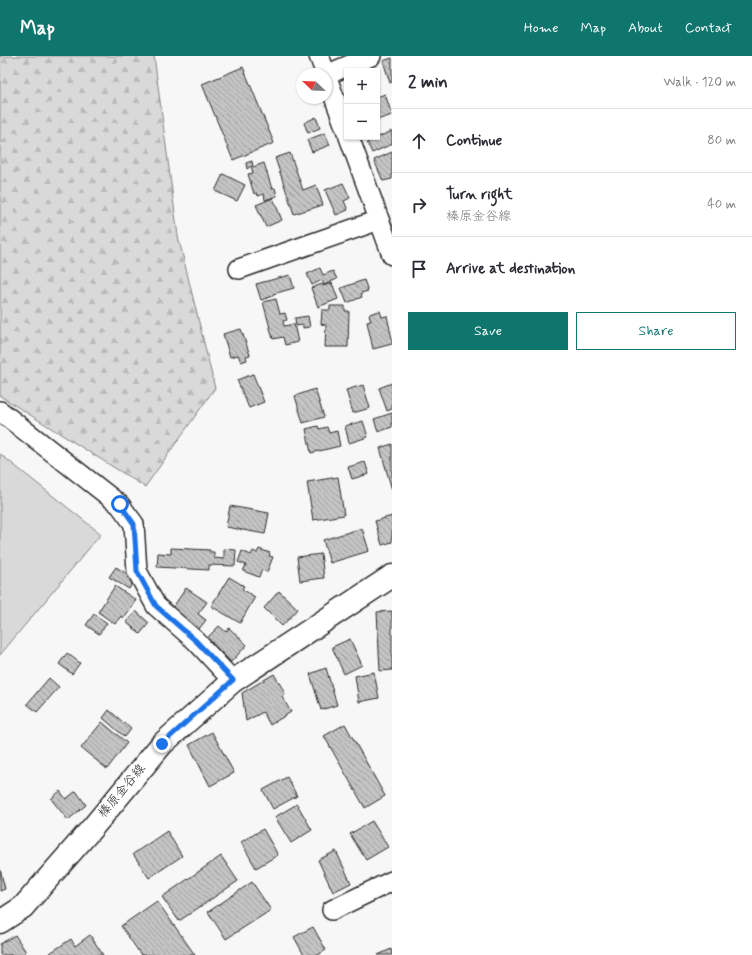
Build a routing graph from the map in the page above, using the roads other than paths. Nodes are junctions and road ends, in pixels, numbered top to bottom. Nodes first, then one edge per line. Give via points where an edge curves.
1 (319, 56) edge
2 (371, 56) edge
3 (324, 68) edge
4 (332, 72) edge
5 (332, 91) edge
6 (344, 124) edge
7 (350, 140) edge
8 (379, 220) junction
9 (392, 255) edge
10 (239, 269) dead end
11 (0, 411) edge
12 (392, 576) edge
13 (233, 680) junction
14 (392, 881) edge
15 (332, 910) dead end
16 (0, 922) edge

1 - 3 street
2 - 4 street
5 - 6 street
7 - 8 street
8 - 9 street
8 - 10 street
11 - 13 street via 120,504 134,524 137,571 156,606 196,641
12 - 13 main road, 榛原金谷線
13 - 16 main road, 榛原金谷線 via 162,744 23,907
14 - 15 street

